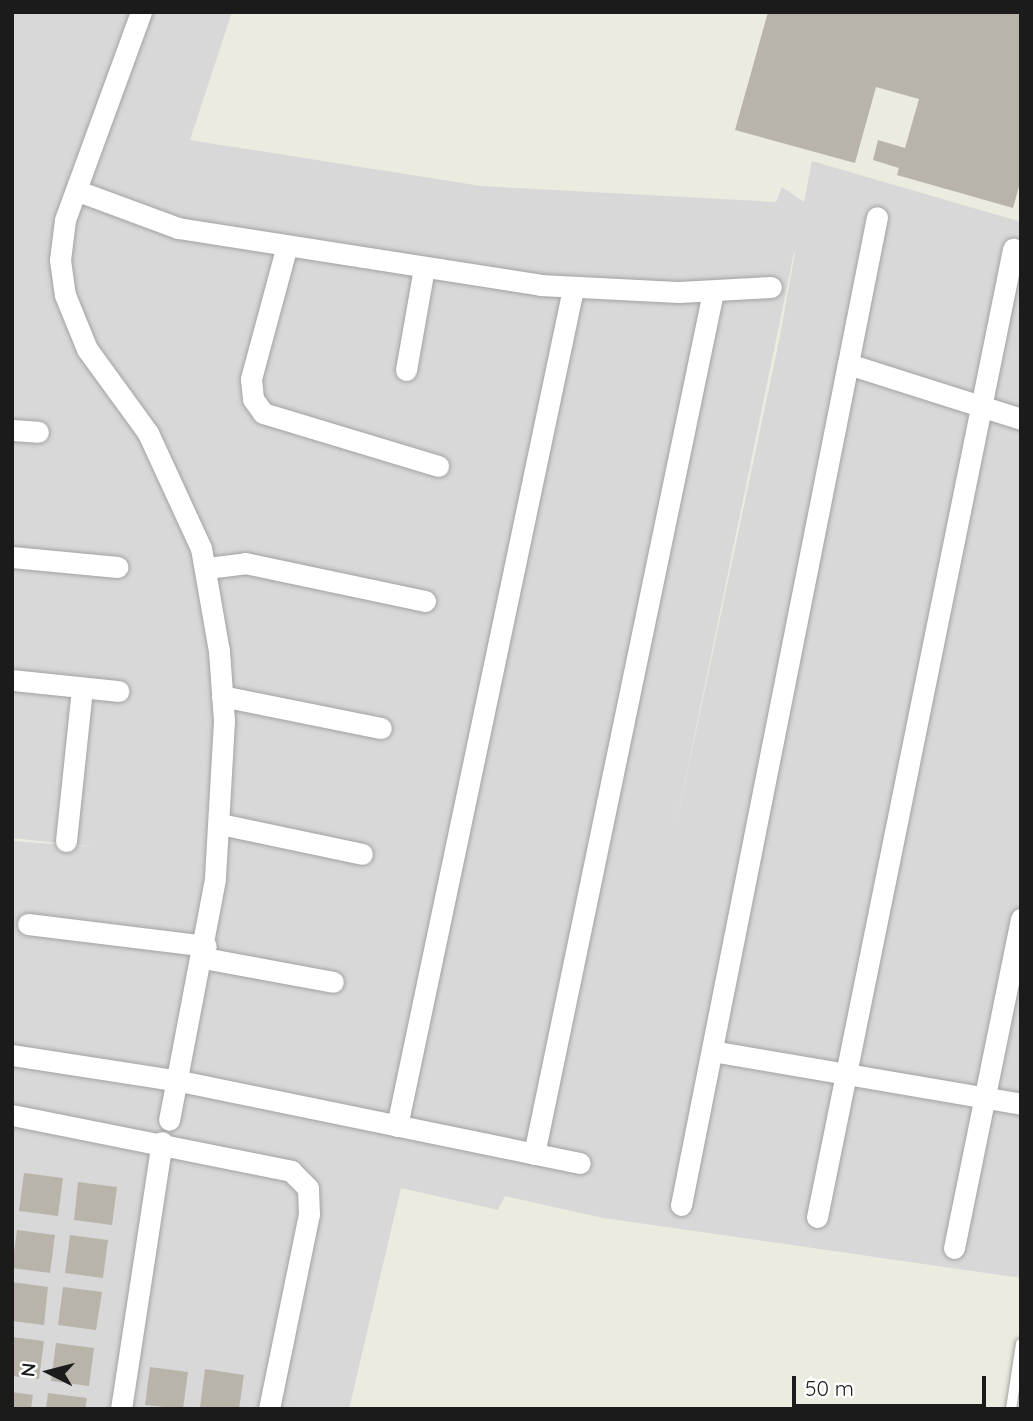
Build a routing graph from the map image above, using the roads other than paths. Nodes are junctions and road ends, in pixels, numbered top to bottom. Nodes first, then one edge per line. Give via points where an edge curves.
1 (141, 12) edge
2 (78, 191) junction
3 (877, 217) dead end
4 (286, 249) junction
5 (1013, 249) dead end
6 (424, 268) junction
7 (771, 287) dead end
8 (573, 289) junction
9 (713, 292) junction
10 (848, 364) junction
11 (407, 370) dead end
12 (978, 406) junction
13 (1021, 419) edge
14 (12, 430) edge
15 (38, 432) dead end
16 (438, 466) dead end
17 (12, 557) edge
18 (118, 567) dead end
19 (208, 568) junction
20 (425, 601) dead end
21 (12, 680) edge
22 (82, 688) junction
23 (118, 691) dead end
24 (222, 696) junction
25 (381, 728) dead end
26 (220, 824) junction
27 (66, 841) dead end
28 (362, 854) dead end
29 (1021, 919) edge
30 (29, 924) dead end
31 (205, 952) junction
32 (333, 982) dead end
33 (712, 1051) junction
34 (12, 1055) edge
35 (843, 1076) junction
36 (180, 1081) junction
37 (984, 1098) junction
38 (1021, 1104) edge
39 (12, 1115) edge
40 (169, 1120) dead end
41 (397, 1126) junction
42 (162, 1142) junction
43 (534, 1154) junction
44 (580, 1163) dead end
45 (681, 1205) dead end
46 (817, 1217) dead end
47 (954, 1248) dead end
48 (1021, 1344) edge
49 (121, 1409) edge
50 (269, 1409) edge
51 (1012, 1409) edge

1 - 2 street
2 - 4 street via 178,228
2 - 19 street via 65,220 60,260 74,322 148,433
3 - 10 street
4 - 6 street
4 - 16 street via 251,379 253,399 263,413
5 - 12 street
6 - 8 street
6 - 11 street
7 - 9 street
8 - 9 street
8 - 41 street
9 - 43 street
10 - 12 street
10 - 33 street
12 - 13 street
12 - 35 street
14 - 15 street
17 - 18 street
19 - 20 street via 245,563
19 - 24 street
21 - 22 street
22 - 23 street
22 - 27 street
24 - 25 street
24 - 26 street
26 - 28 street
26 - 31 street
29 - 37 street
30 - 31 street
31 - 32 street
31 - 36 street
33 - 35 street
33 - 45 street
34 - 36 street
35 - 37 street
35 - 46 street
36 - 40 street
36 - 41 street
37 - 38 street
37 - 47 street
39 - 42 street
41 - 43 street
42 - 49 street
42 - 50 street via 291,1171 308,1188 309,1214
43 - 44 street
48 - 51 lane

